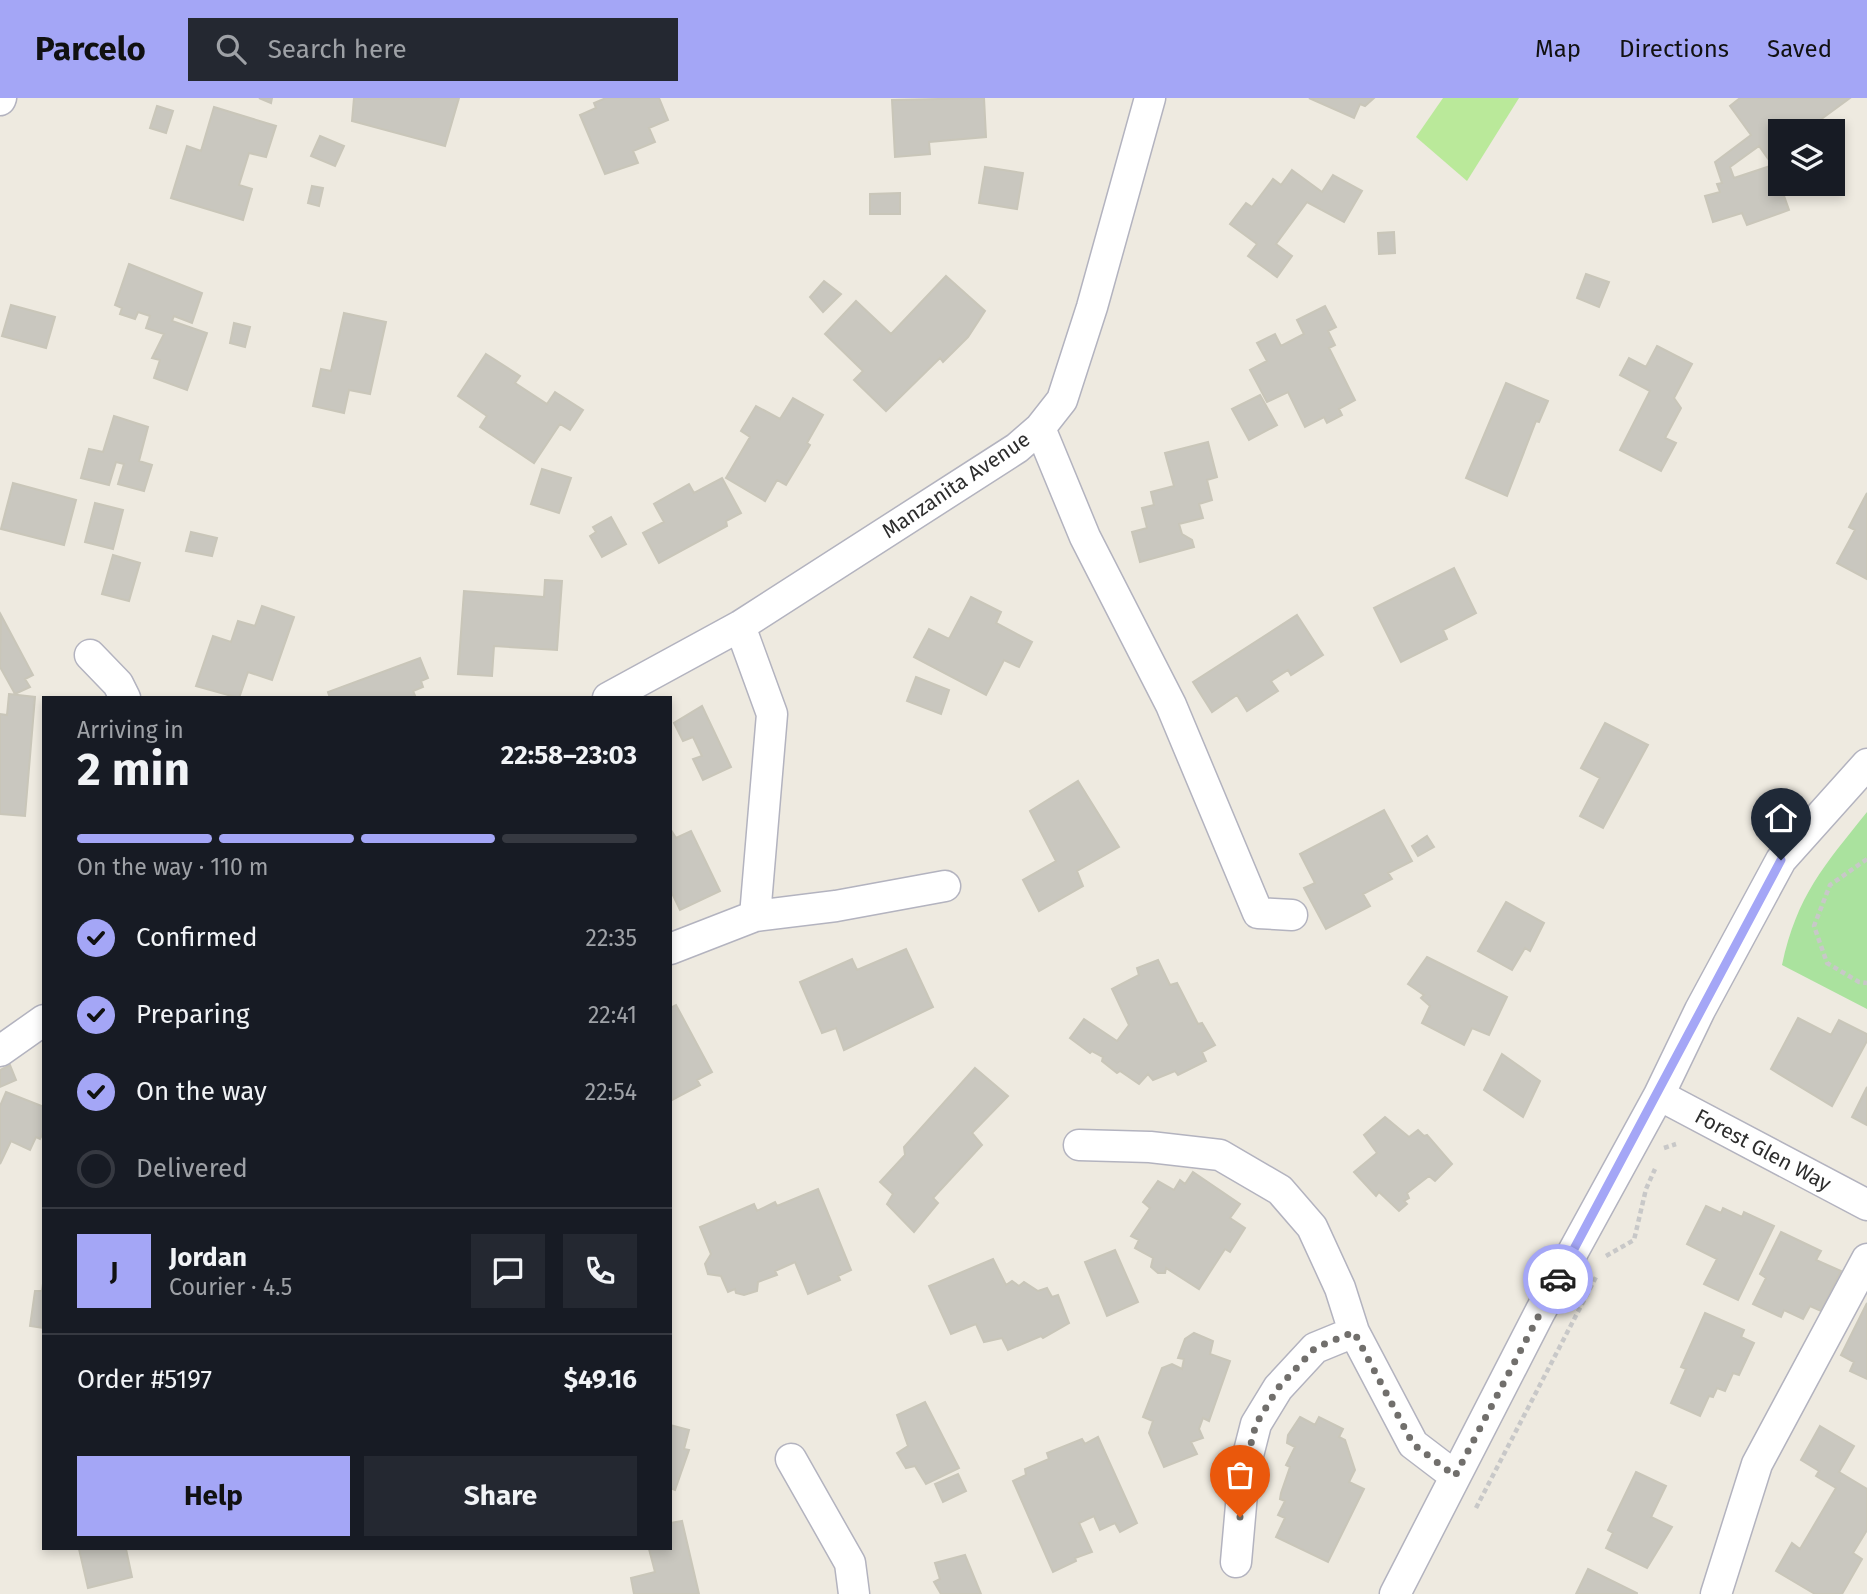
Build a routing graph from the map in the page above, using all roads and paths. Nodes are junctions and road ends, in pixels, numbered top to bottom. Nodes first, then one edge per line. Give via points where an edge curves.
1 (1150, 98) edge
2 (1040, 428) junction
3 (740, 626) junction
4 (90, 655) dead end
5 (124, 696) edge
6 (612, 696) edge
7 (1867, 764) edge
8 (1867, 859) edge
9 (945, 886) dead end
10 (1292, 915) dead end
11 (755, 916) junction
12 (672, 948) edge
13 (1867, 983) edge
14 (42, 1021) edge
15 (0, 1051) edge
16 (1658, 1095) junction
17 (1676, 1144) dead end
18 (1079, 1145) dead end
19 (1658, 1151) dead end
20 (1659, 1161) dead end
21 (1867, 1205) edge
22 (1867, 1259) edge
23 (1354, 1332) junction
24 (791, 1459) dead end
25 (1455, 1476) junction
26 (1469, 1519) dead end
27 (1236, 1562) dead end
28 (854, 1594) edge
29 (1395, 1594) edge
30 (1716, 1594) edge

1 - 2 street, Manzanita Avenue via 1062,400
2 - 3 street, Manzanita Avenue via 1017,448
2 - 10 street via 1085,537 1171,705 1258,914
3 - 6 street, Manzanita Avenue
3 - 11 street via 772,714
4 - 5 street
7 - 16 street via 1781,860
8 - 13 path via 1830,885 1814,926 1827,963
9 - 11 street
11 - 12 street
14 - 15 street
16 - 21 street, Forest Glen Way
16 - 25 street
17 - 19 path
18 - 23 street via 1220,1155 1280,1189 1312,1227
20 - 26 path via 1646,1189 1634,1240 1606,1255
22 - 30 street via 1757,1464
23 - 25 street via 1413,1444
23 - 27 street via 1315,1348 1278,1388 1256,1424 1244,1471
24 - 28 street via 850,1563
25 - 29 street

